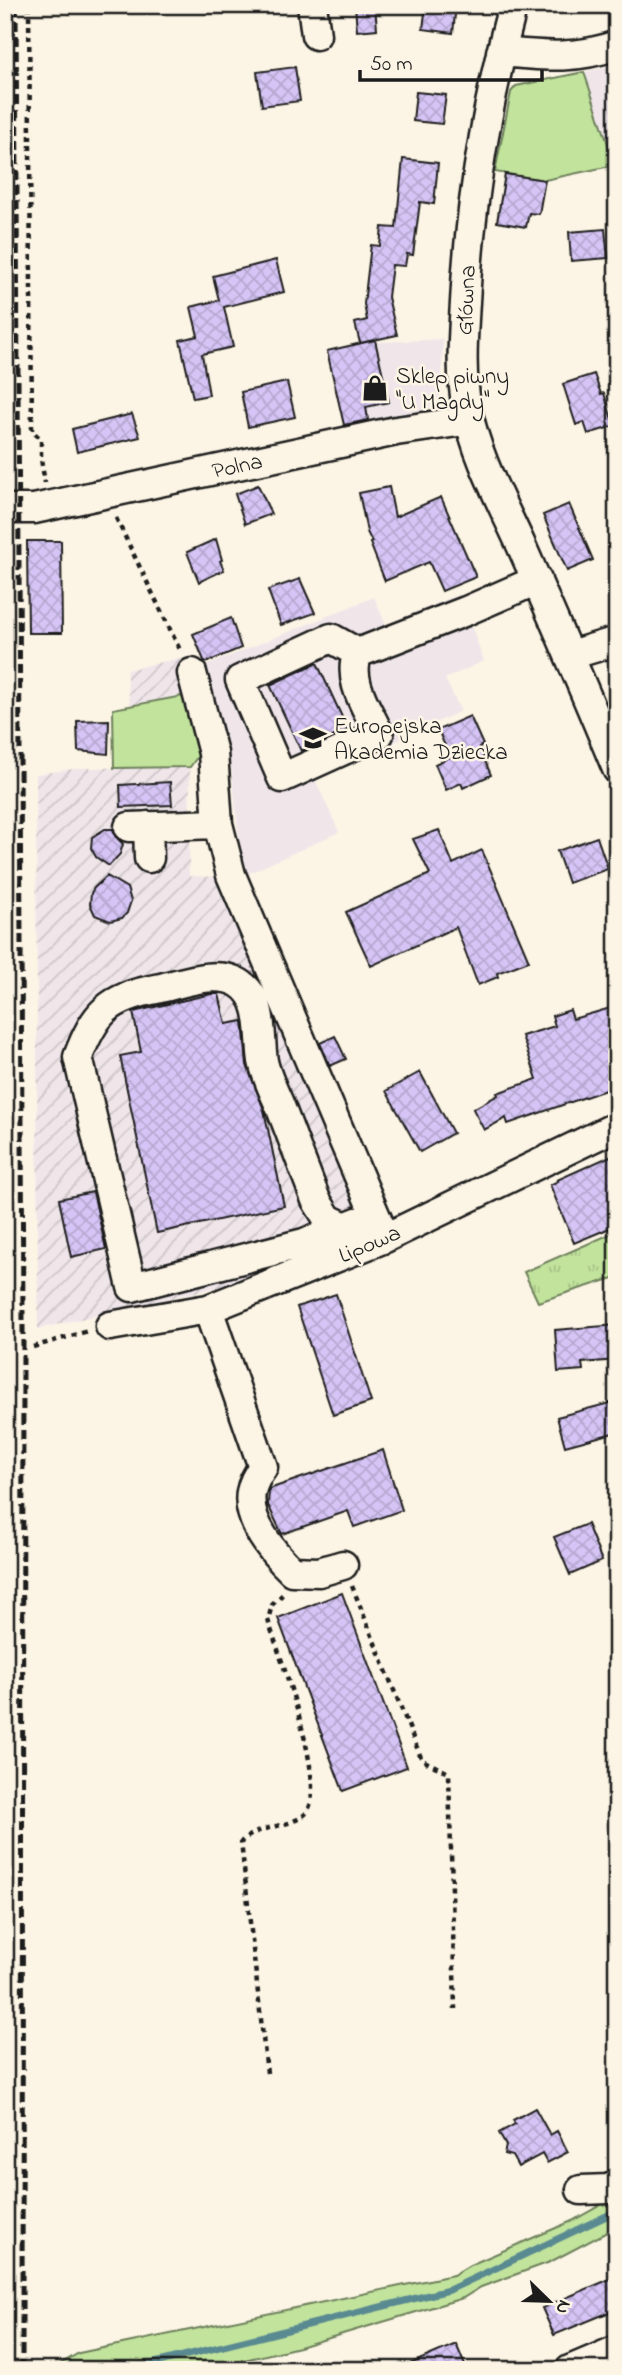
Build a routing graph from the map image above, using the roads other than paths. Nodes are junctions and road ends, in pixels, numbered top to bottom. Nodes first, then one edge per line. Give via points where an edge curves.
1 (312, 5) edge
2 (513, 5) edge
3 (316, 34) dead end
4 (617, 45) edge
5 (501, 52) junction
6 (469, 419) junction
7 (5, 509) edge
8 (537, 580) junction
9 (617, 641) edge
10 (358, 653) junction
11 (570, 655) junction
12 (192, 673) road end
13 (617, 769) edge
14 (218, 824) junction
15 (149, 858) dead end
16 (617, 1126) edge
17 (345, 1227) junction
18 (381, 1229) junction
19 (208, 1309) junction
20 (110, 1326) road end
21 (342, 1565) road end
22 (617, 2184) edge
23 (581, 2190) dead end
24 (617, 2350) edge
25 (570, 2370) edge

1 - 3 street
2 - 5 street, Główna
4 - 5 street via 580,56
5 - 6 street, Główna via 481,142 470,235 463,344
6 - 7 street, Polna via 34,509
6 - 8 street, Główna
8 - 10 street
8 - 11 street, Główna
9 - 11 street
10 - 10 street via 354,678 379,734 282,778 240,680 331,638
11 - 13 street, Główna
12 - 14 street via 213,753
14 - 15 street via 139,827
14 - 18 street via 231,875
16 - 18 street, Lipowa
17 - 17 street via 328,1219 316,1200 264,1064 257,1007 239,983 215,977 130,994 101,1015 78,1057 132,1287 304,1243
17 - 18 street via 356,1222
18 - 19 street, Lipowa
19 - 20 street, Lipowa
19 - 21 street via 262,1467 250,1496 255,1518 275,1555 292,1571 319,1572
22 - 23 street via 609,2189
24 - 25 street

